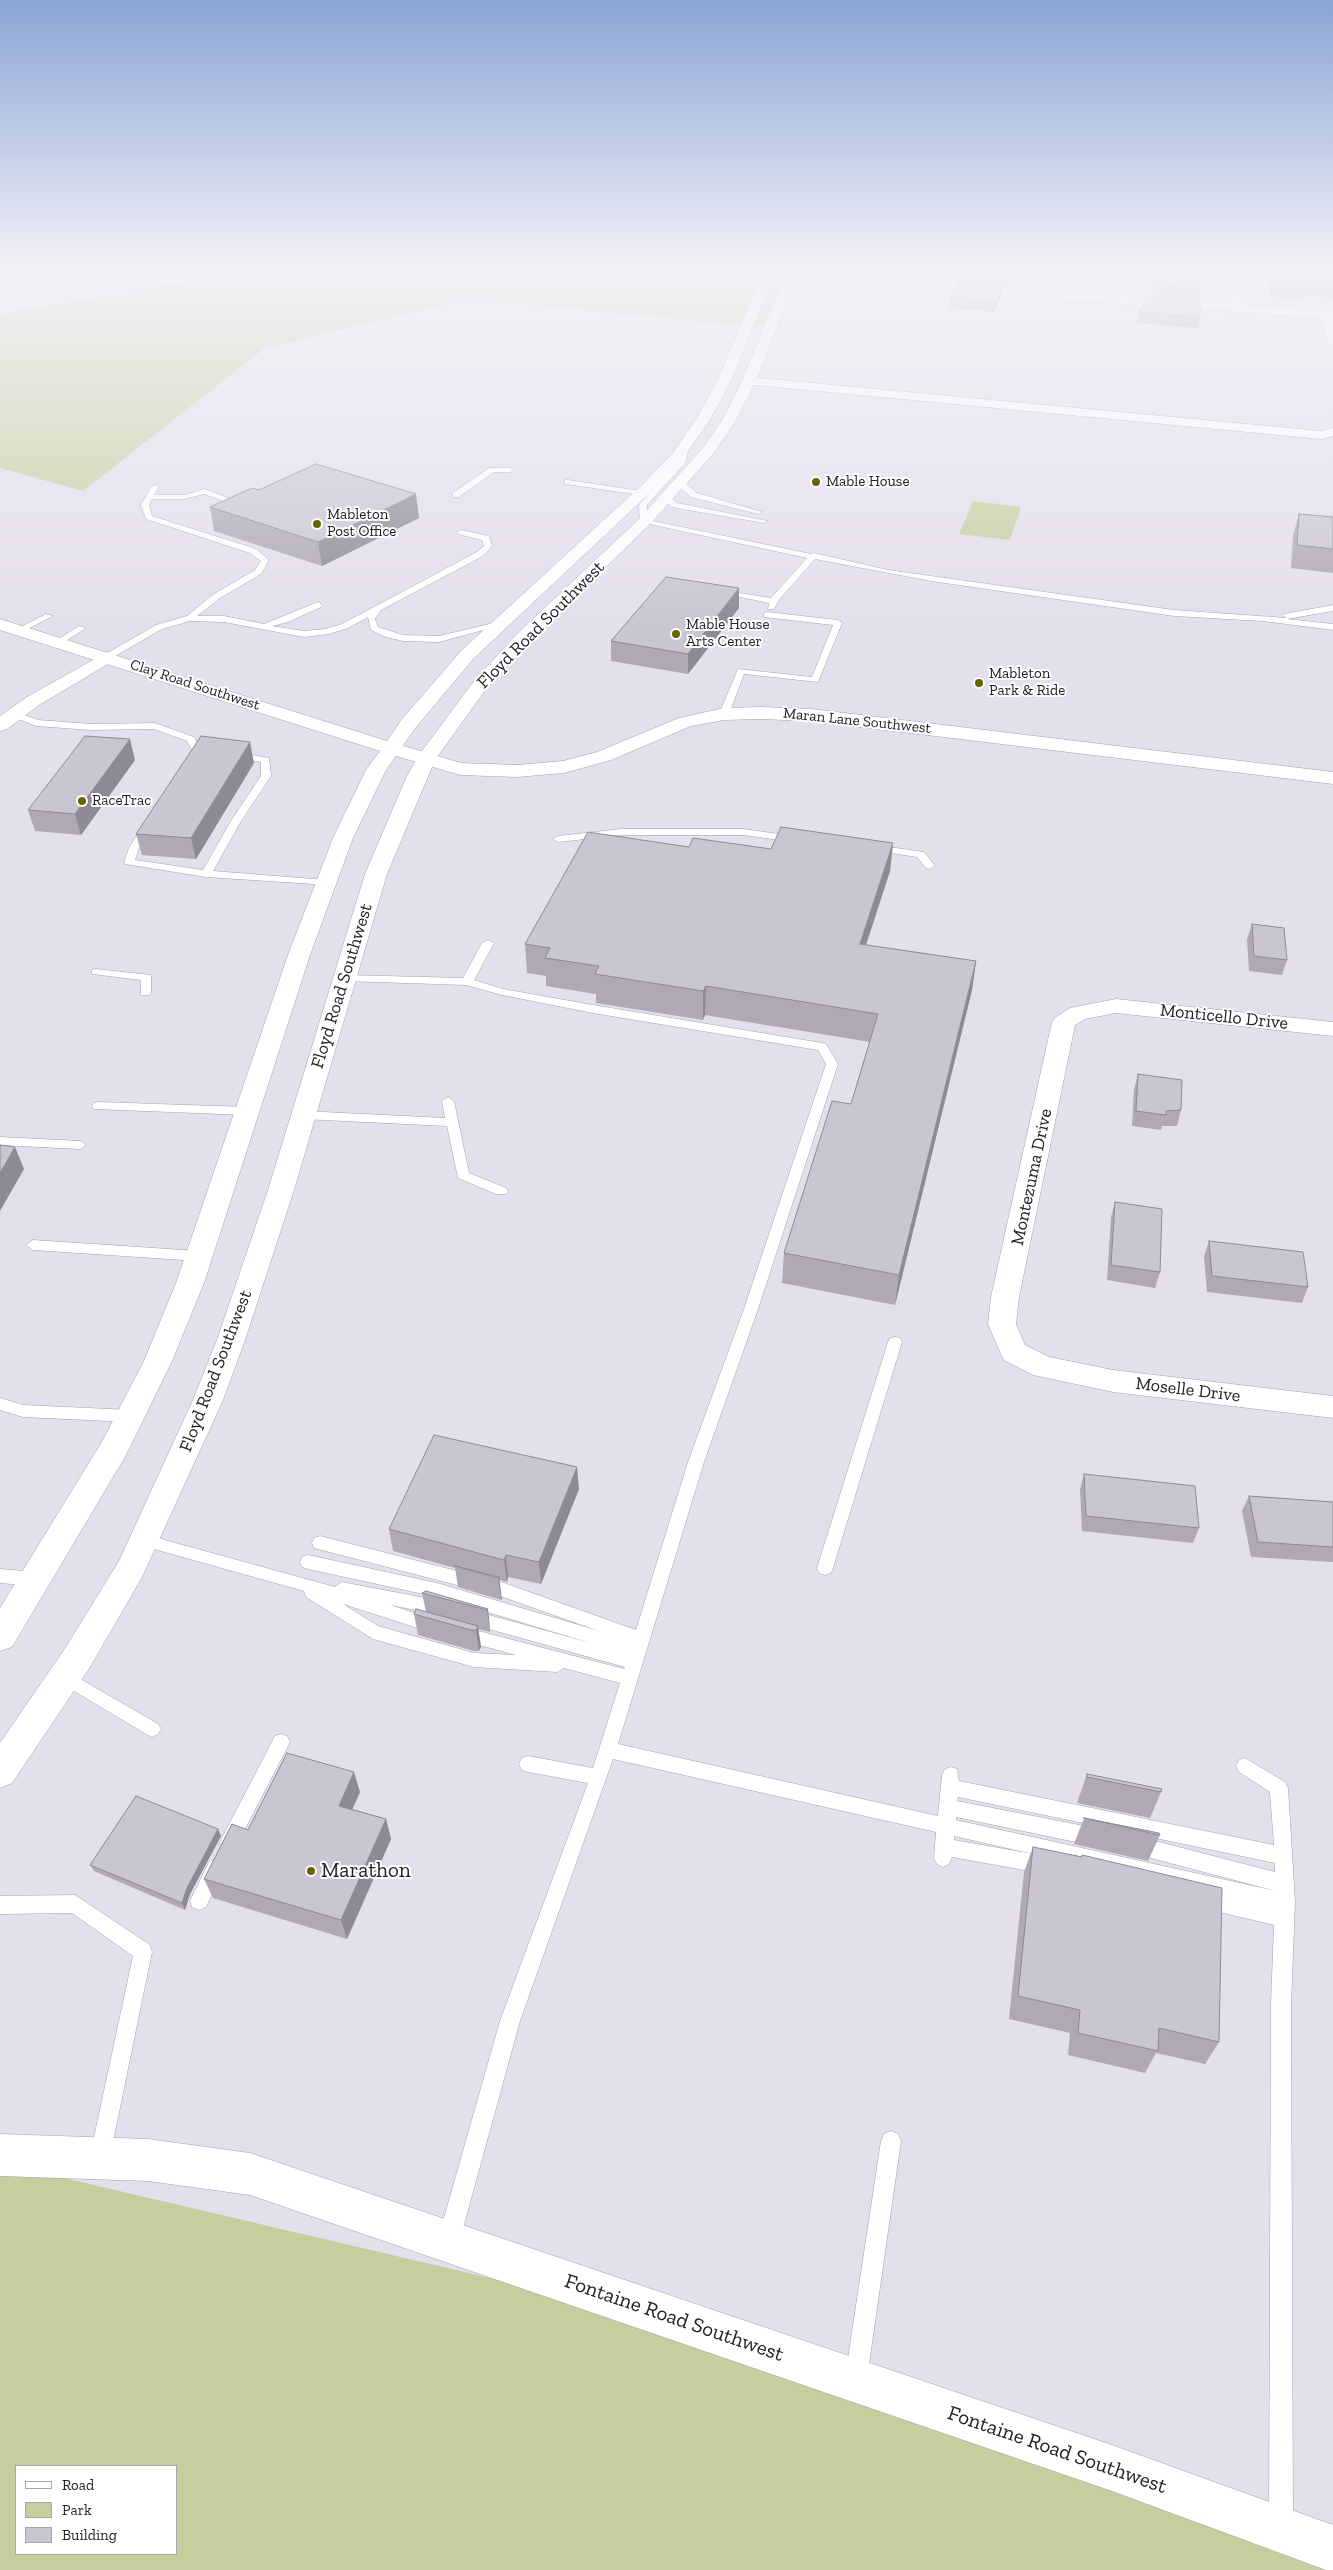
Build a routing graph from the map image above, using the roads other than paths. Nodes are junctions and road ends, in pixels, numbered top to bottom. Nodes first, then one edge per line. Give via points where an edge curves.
1 (719, 390) edge
2 (744, 390) edge
3 (842, 390) edge
4 (1333, 432) edge
5 (685, 445) junction
6 (510, 470) dead end
7 (568, 482) dead end
8 (681, 484) junction
9 (155, 487) dead end
10 (641, 493) junction
11 (456, 495) dead end
12 (149, 497) junction
13 (668, 497) junction
14 (246, 503) edge
15 (644, 522) junction
16 (462, 532) dead end
17 (814, 555) junction
18 (711, 590) edge
19 (774, 601) junction
20 (318, 605) dead end
21 (378, 608) junction
22 (1333, 608) edge
23 (49, 616) dead end
24 (190, 618) junction
25 (1275, 619) junction
26 (0, 624) edge
27 (264, 625) junction
28 (498, 625) junction
29 (1333, 627) edge
30 (82, 628) dead end
31 (19, 630) junction
32 (58, 642) junction
33 (107, 657) junction
34 (724, 714) junction
35 (7, 720) edge
36 (390, 748) junction
37 (222, 753) edge
38 (426, 759) junction
39 (188, 768) edge
40 (1333, 778) edge
41 (155, 816) edge
42 (558, 839) dead end
43 (802, 840) edge
44 (861, 847) edge
45 (930, 866) dead end
46 (206, 874) junction
47 (326, 883) junction
48 (488, 943) dead end
49 (96, 972) dead end
50 (345, 978) junction
51 (467, 982) junction
52 (145, 993) dead end
53 (1116, 1006) joint
54 (1333, 1029) edge
55 (448, 1101) dead end
56 (98, 1106) dead end
57 (247, 1111) junction
58 (303, 1115) junction
59 (452, 1122) junction
60 (0, 1141) edge
61 (80, 1145) dead end
62 (501, 1191) dead end
63 (33, 1245) dead end
64 (199, 1256) junction
65 (895, 1342) dead end
66 (1043, 1367) joint
67 (0, 1404) edge
68 (1333, 1407) edge
69 (131, 1416) junction
70 (143, 1540) junction
71 (320, 1542) dead end
72 (308, 1562) dead end
73 (825, 1568) dead end
74 (0, 1576) edge
75 (36, 1579) junction
76 (297, 1582) junction
77 (0, 1637) edge
78 (635, 1657) junction
79 (585, 1667) junction
80 (65, 1677) junction
81 (152, 1730) dead end
82 (281, 1742) dead end
83 (608, 1750) junction
84 (528, 1764) dead end
85 (1246, 1766) dead end
86 (0, 1772) edge
87 (599, 1777) junction
88 (947, 1815) junction
89 (1284, 1856) junction
90 (198, 1900) dead end
91 (1285, 1901) junction
92 (0, 1905) edge
93 (891, 2141) dead end
94 (0, 2155) edge
95 (100, 2158) junction
96 (448, 2240) junction
97 (856, 2381) junction
98 (1281, 2530) junction
99 (1333, 2549) edge

1 - 5 main road, Floyd Road Southwest
2 - 8 main road, Floyd Road Southwest via 719,436
3 - 4 main road via 1321,436
5 - 10 main road, Floyd Road Southwest
5 - 15 lane via 682,462 643,505
6 - 11 lane via 492,470
7 - 10 lane
8 - 13 main road, Floyd Road Southwest
8 - 13 lane via 694,495 758,512 764,521 674,505
9 - 12 lane
10 - 28 main road, Floyd Road Southwest
12 - 14 lane via 184,497 205,491 226,500
12 - 24 lane via 144,506 149,517 254,551 265,560 258,572 217,596
13 - 15 main road, Floyd Road Southwest
15 - 17 lane
15 - 38 main road, Floyd Road Southwest via 523,638 480,685
16 - 21 lane via 486,538 488,546 480,554
17 - 19 lane
17 - 25 lane via 888,572 1014,591 1174,613
18 - 19 lane
19 - 34 lane via 767,616 838,623 815,680 741,671
20 - 27 lane via 285,620
21 - 27 lane via 345,626 326,632 292,632
21 - 28 lane via 371,618 374,628 403,638 435,639
22 - 25 lane
23 - 31 lane
24 - 27 lane
24 - 33 lane via 159,627
25 - 29 lane
26 - 31 main road, Clay Road Southwest
28 - 36 main road, Floyd Road Southwest via 468,654
30 - 32 lane
31 - 32 main road, Clay Road Southwest
32 - 33 main road, Clay Road Southwest
33 - 35 main road
33 - 36 main road, Clay Road Southwest
34 - 38 main road, Maran Lane Southwest via 686,722 604,756 564,767 489,771
34 - 40 main road, Maran Lane Southwest via 811,715
35 - 39 lane via 91,727 155,726 191,739 202,752
36 - 38 main road, Maran Lane Southwest
36 - 47 main road, Floyd Road Southwest via 343,838
37 - 46 lane via 266,760 266,776
38 - 50 main road, Floyd Road Southwest via 376,874
41 - 46 lane via 134,848 129,862
42 - 43 lane via 621,832 733,832
44 - 45 lane via 920,854
46 - 47 lane
47 - 57 main road, Floyd Road Southwest
48 - 51 lane
49 - 52 lane via 147,977
50 - 51 lane
50 - 58 main road, Floyd Road Southwest
51 - 78 lane via 593,1009 822,1048 832,1064 701,1448
53 - 54 main road, Monticello Drive
53 - 66 main road, Montezuma Drive via 1078,1013 1064,1022 1005,1297 1002,1324 1014,1352
55 - 59 lane
56 - 57 lane
57 - 64 main road, Floyd Road Southwest
58 - 59 lane
58 - 70 main road, Floyd Road Southwest via 232,1340
59 - 62 lane via 463,1175
60 - 61 lane
63 - 64 lane
64 - 69 main road, Floyd Road Southwest via 158,1361
65 - 73 lane
66 - 68 main road, Moselle Drive via 1113,1381
67 - 69 lane via 22,1411
69 - 75 main road, Floyd Road Southwest
70 - 76 lane
70 - 80 main road, Floyd Road Southwest via 131,1568
71 - 78 lane via 504,1590
72 - 78 lane via 499,1607
74 - 75 lane
75 - 77 main road, Floyd Road Southwest
76 - 78 lane via 430,1604
76 - 79 lane via 423,1623
76 - 79 lane via 373,1632 474,1660
78 - 79 lane
78 - 83 lane
80 - 81 lane
80 - 86 main road, Floyd Road Southwest
82 - 90 lane
83 - 87 lane
83 - 88 lane
84 - 87 lane
85 - 89 lane via 1280,1788
87 - 96 lane via 510,2021
88 - 89 lane via 950,1781
88 - 91 lane
88 - 91 lane via 1116,1841
88 - 91 lane via 943,1852 1072,1869 1147,1889
89 - 91 lane
91 - 98 lane via 1281,2014
92 - 95 lane via 75,1904 143,1952
93 - 97 lane
94 - 95 main road, Fontaine Road Southwest
95 - 96 main road, Fontaine Road Southwest via 148,2160 250,2174
96 - 97 main road, Fontaine Road Southwest
97 - 98 main road, Fontaine Road Southwest via 1112,2468
98 - 99 main road, Fontaine Road Southwest

